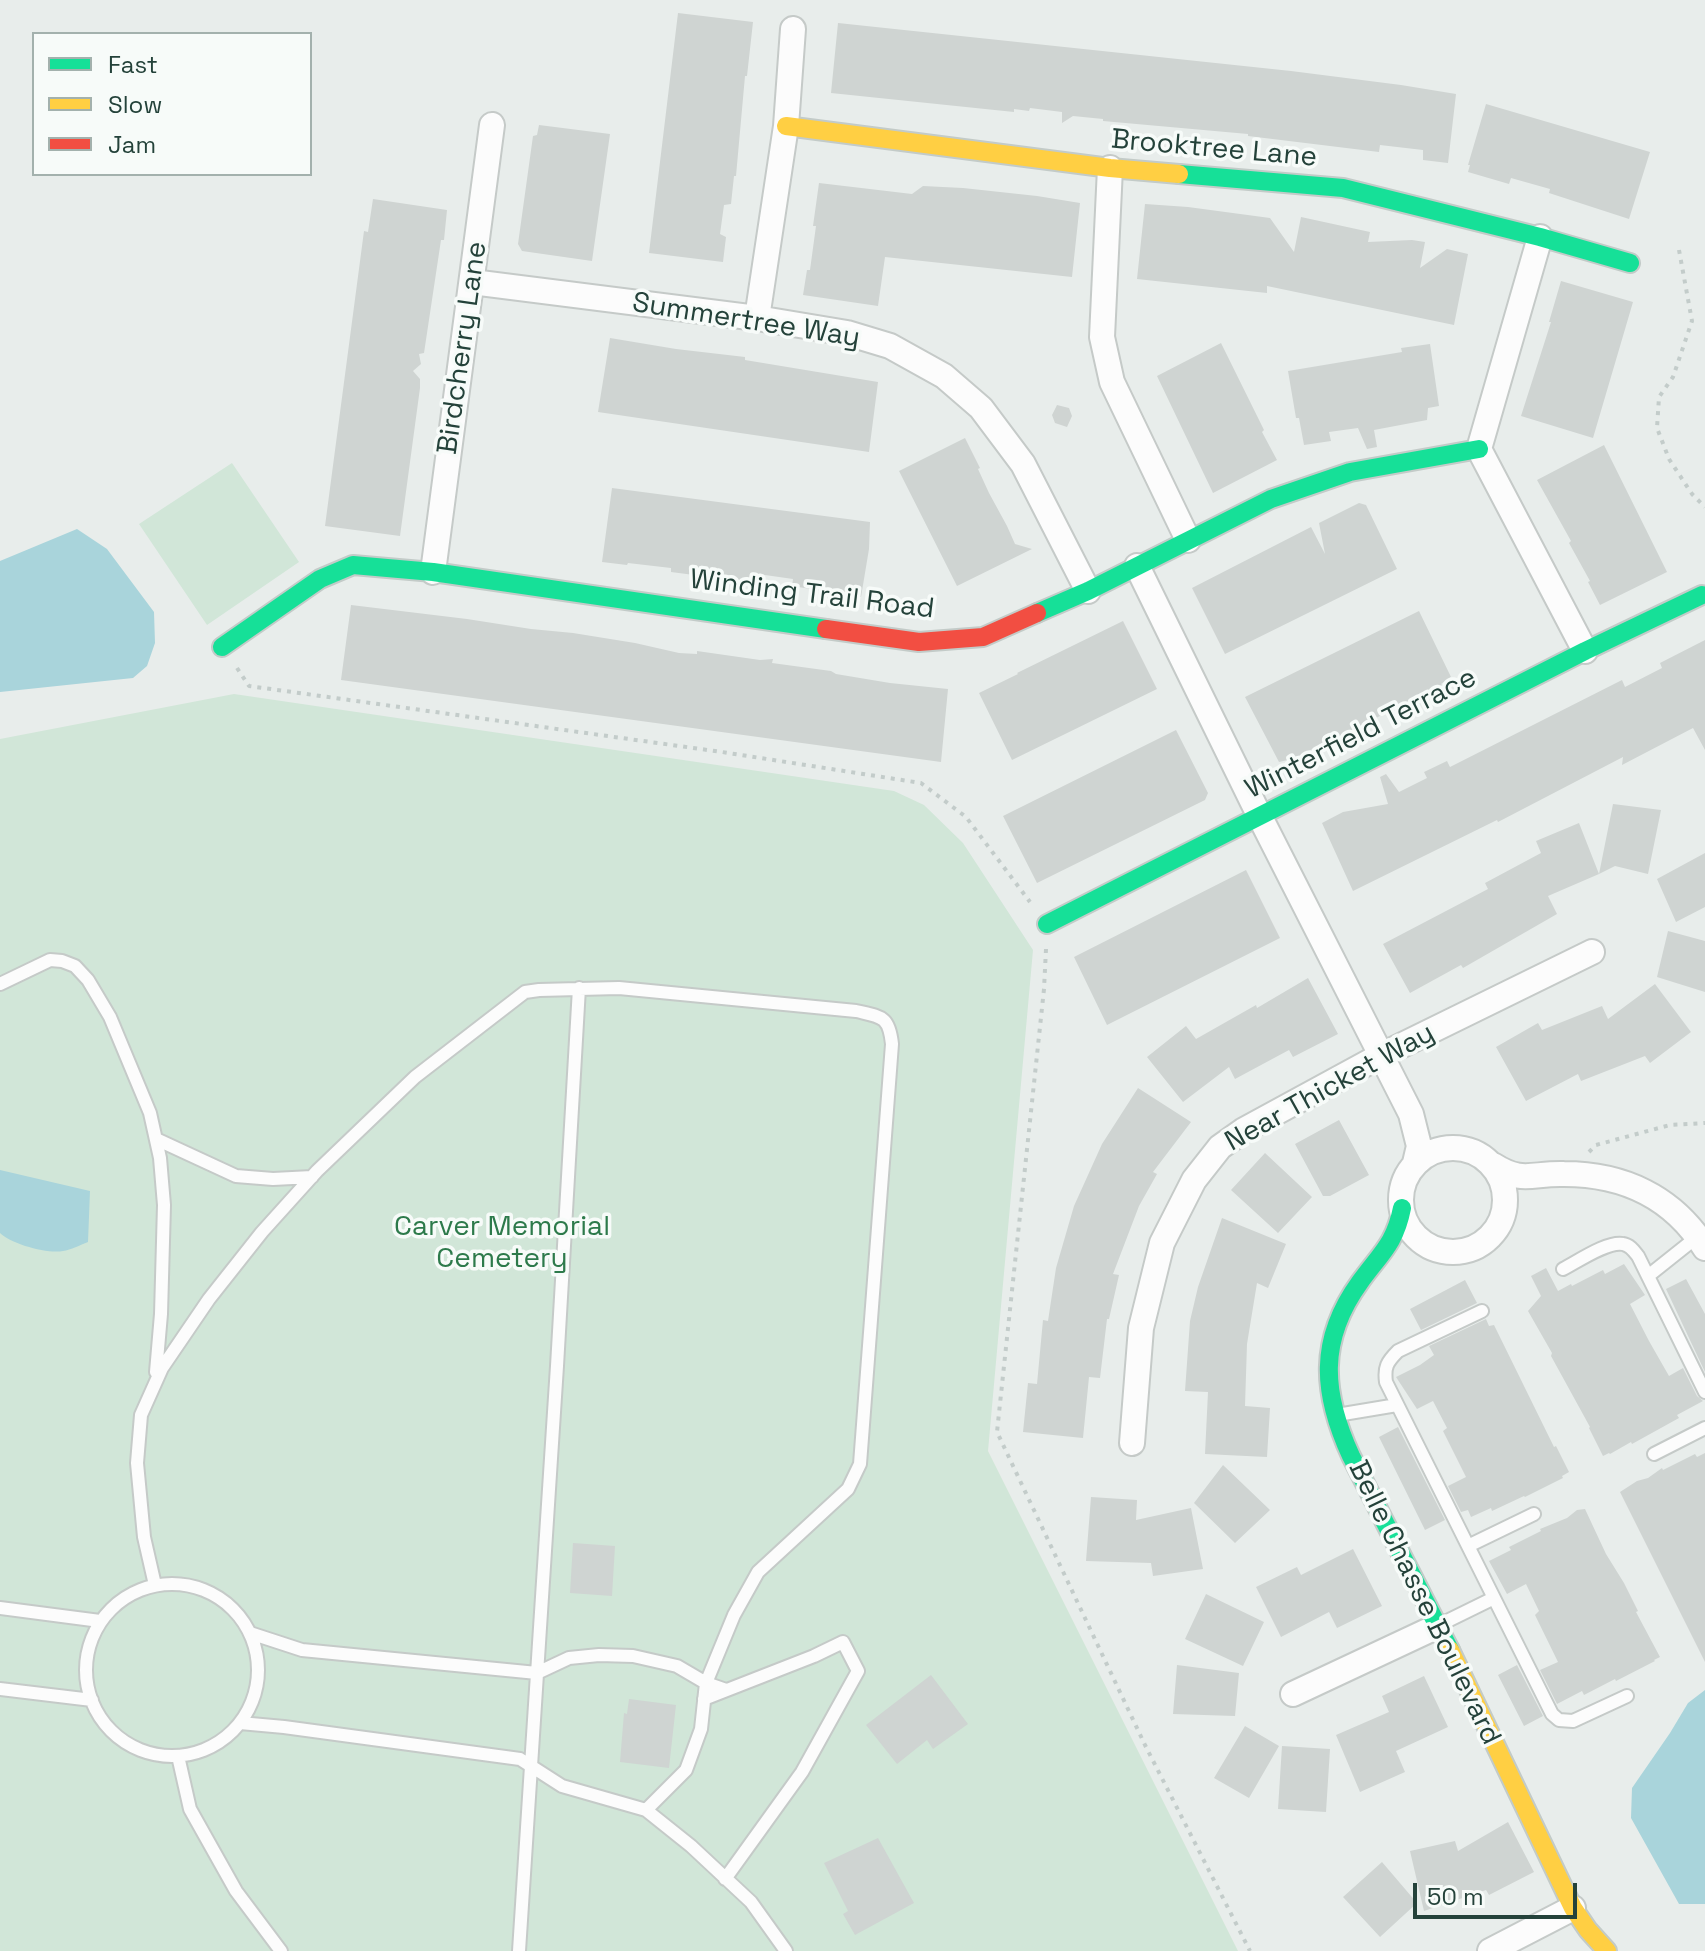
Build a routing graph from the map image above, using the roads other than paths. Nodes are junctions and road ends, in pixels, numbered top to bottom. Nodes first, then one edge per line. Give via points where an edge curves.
1 (793, 29) dead end
2 (492, 125) dead end
3 (786, 126) junction
4 (1110, 168) junction
5 (1540, 237) junction
6 (1630, 263) dead end
7 (472, 282) junction
8 (757, 318) junction
9 (1479, 449) junction
10 (1188, 540) junction
11 (1137, 566) junction
12 (433, 572) junction
13 (1088, 591) junction
14 (1702, 595) dead end
15 (222, 647) dead end
16 (1585, 651) junction
17 (1260, 817) junction
18 (1047, 924) dead end
19 (1592, 952) dead end
20 (0, 984) edge
21 (579, 988) junction
22 (1380, 1056) junction
23 (1411, 1114) junction
24 (156, 1139) junction
25 (1450, 1148) junction
26 (1415, 1163) junction
27 (1493, 1165) junction
28 (312, 1177) junction
29 (1530, 1177) junction
30 (1504, 1205) junction
31 (1402, 1208) junction
32 (1701, 1243) edge
33 (1424, 1244) junction
34 (1390, 1247) junction
35 (1563, 1269) dead end
36 (1648, 1276) junction
37 (1482, 1311) dead end
38 (155, 1384) junction
39 (1705, 1392) edge
40 (1397, 1405) junction
41 (1335, 1416) junction
42 (1705, 1428) edge
43 (1132, 1443) dead end
44 (1654, 1454) dead end
45 (1534, 1514) dead end
46 (1468, 1546) junction
47 (155, 1585) junction
48 (1494, 1598) junction
49 (0, 1608) edge
50 (100, 1621) junction
51 (1438, 1626) junction
52 (250, 1633) junction
53 (537, 1673) junction
54 (706, 1683) junction
55 (0, 1689) edge
56 (726, 1690) junction
57 (1293, 1694) dead end
58 (1627, 1696) dead end
59 (704, 1699) junction
60 (92, 1700) junction
61 (240, 1723) junction
62 (178, 1756) junction
63 (531, 1766) junction
64 (646, 1810) junction
65 (725, 1879) junction
66 (1573, 1908) junction
67 (281, 1951) edge
68 (519, 1951) edge
69 (786, 1951) edge
70 (1490, 1951) edge
71 (1607, 1951) edge

1 - 3 street
2 - 7 street, Birdcherry Lane
3 - 4 street, Brooktree Lane
3 - 8 street
4 - 5 street, Brooktree Lane via 1343,188
4 - 10 street via 1102,337 1112,382
5 - 6 street, Brooktree Lane
5 - 9 street
7 - 8 street, Summertree Way
7 - 12 street, Birdcherry Lane
8 - 13 street, Summertree Way via 890,346 944,376 981,408 1023,464
9 - 10 street, Winding Trail Road via 1350,472 1271,499
9 - 16 street
10 - 11 street, Winding Trail Road
11 - 13 street, Winding Trail Road
11 - 17 street, Belle Chasse Boulevard
12 - 13 street, Winding Trail Road via 919,642 983,637
12 - 15 street, Winding Trail Road via 353,565 320,579
14 - 16 street, Winterfield Terrace
16 - 17 street, Winterfield Terrace
17 - 18 street, Winterfield Terrace
17 - 22 street, Belle Chasse Boulevard
19 - 22 street, Near Thicket Way
20 - 24 lane via 50,960 75,966 110,1017
21 - 28 lane via 525,992 415,1077
21 - 53 lane
21 - 54 lane via 856,1011 881,1017 890,1026 860,1464 848,1489 758,1572
22 - 23 street, Belle Chasse Boulevard
22 - 43 street, Near Thicket Way via 1244,1130 1220,1147 1194,1180 1162,1243 1141,1328
23 - 25 street, Belle Chasse Boulevard
23 - 26 street, Belle Chasse Boulevard via 1419,1146
24 - 28 lane via 236,1176
24 - 38 lane via 164,1205
25 - 26 street
25 - 27 street, Belle Chasse Boulevard via 1472,1151
26 - 31 street, Belle Chasse Boulevard via 1406,1176
27 - 29 street, Belle Chasse Boulevard via 1517,1177
27 - 30 street via 1504,1186
28 - 38 lane via 209,1299
29 - 30 street
29 - 32 street, Belle Chasse Boulevard via 1594,1175 1639,1187 1666,1205
30 - 33 street via 1497,1228 1481,1244 1445,1252
31 - 33 street via 1406,1225
31 - 34 street, Belle Chasse Boulevard
32 - 36 lane
33 - 34 street
34 - 41 street, Belle Chasse Boulevard via 1339,1317 1328,1375
35 - 36 lane via 1611,1244 1624,1244
36 - 39 lane
37 - 40 lane via 1398,1351 1388,1361 1386,1382
38 - 47 lane via 141,1415 137,1463
40 - 41 lane
40 - 46 lane
41 - 51 street, Belle Chasse Boulevard
42 - 44 lane
45 - 46 lane
46 - 48 lane
47 - 50 lane via 116,1603
47 - 52 lane via 204,1588 233,1608
48 - 51 lane
48 - 58 lane via 1559,1720 1573,1721
49 - 50 lane
50 - 60 lane via 85,1670
51 - 57 street
51 - 66 street, Belle Chasse Boulevard
52 - 53 lane via 302,1650
52 - 61 lane via 258,1651 259,1683
53 - 54 lane via 569,1658 633,1656 677,1666
53 - 63 lane
54 - 56 lane
54 - 59 lane
55 - 60 lane
56 - 59 lane
56 - 65 lane via 843,1642 858,1671 802,1772
59 - 64 lane via 701,1729 686,1770
60 - 62 lane via 123,1742 158,1756
61 - 62 lane via 204,1751
61 - 63 lane via 520,1759
62 - 67 lane via 190,1809 236,1891
63 - 64 lane via 562,1786
63 - 68 lane
64 - 65 lane
65 - 69 lane via 751,1902
66 - 70 street
66 - 71 street, Belle Chasse Boulevard

